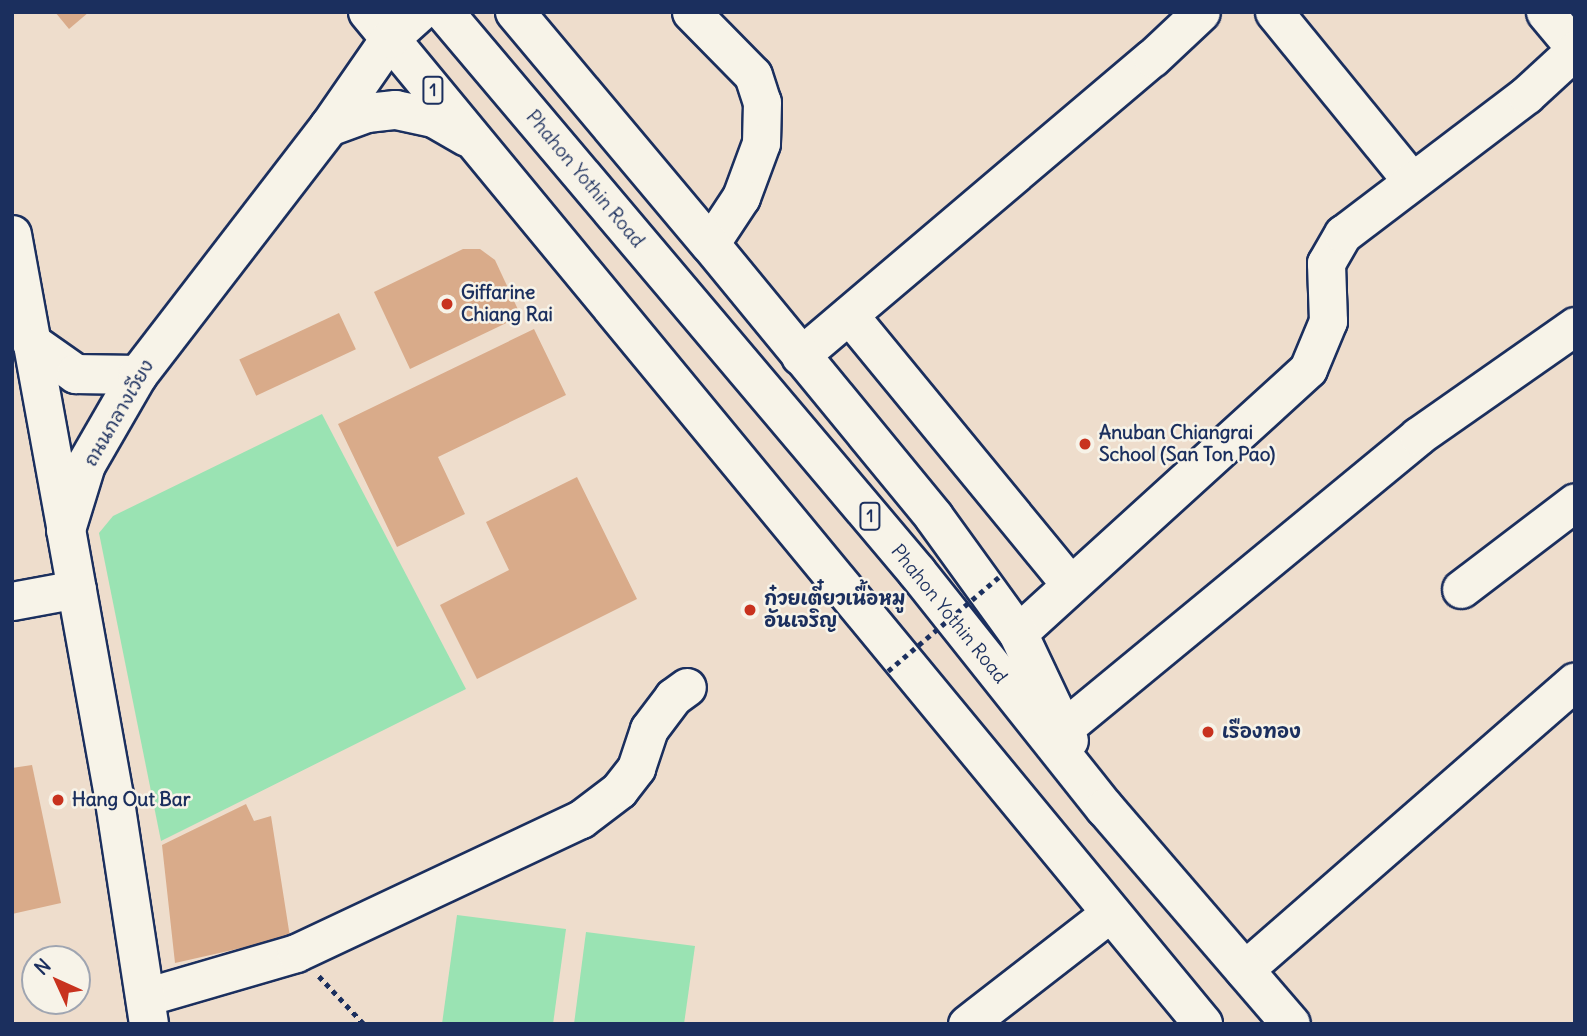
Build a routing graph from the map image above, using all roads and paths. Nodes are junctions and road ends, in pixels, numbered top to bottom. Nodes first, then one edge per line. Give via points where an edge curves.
1 (348, 12) edge
2 (421, 12) edge
3 (444, 12) edge
4 (515, 12) edge
5 (691, 12) edge
6 (1202, 12) edge
7 (1274, 12) edge
8 (1552, 15) edge
9 (379, 26) edge
10 (1575, 49) edge
11 (329, 128) junction
12 (475, 142) junction
13 (1412, 181) junction
14 (12, 234) edge
15 (710, 244) junction
16 (849, 315) junction
17 (1575, 326) edge
18 (32, 343) junction
19 (800, 356) junction
20 (138, 375) junction
21 (1575, 502) edge
22 (66, 530) junction
23 (1000, 576) dead end
24 (1070, 584) junction
25 (77, 589) junction
26 (1461, 589) dead end
27 (12, 601) edge
28 (1018, 633) junction
29 (888, 671) dead end
30 (687, 687) dead end
31 (1572, 690) edge
32 (1063, 729) junction
33 (1105, 808) junction
34 (1111, 914) junction
35 (296, 953) junction
36 (1244, 970) junction
37 (147, 1010) edge
38 (363, 1024) edge
39 (967, 1024) edge
40 (1203, 1024) edge
41 (1291, 1024) edge

1 - 11 main road via 354,60
2 - 9 main road, ถนนกลางเวียง
3 - 33 main road, Phahon Yothin Road / 1 via 917,572
4 - 15 main road
5 - 15 street via 753,75 762,102 761,143 741,197
6 - 16 street
7 - 13 street
8 - 10 street
9 - 11 main road, ถนนกลางเวียง
9 - 12 main road, 1
10 - 13 street via 1526,96
11 - 12 main road via 367,113 396,110 434,118
11 - 20 main road, ถนนกลางเวียง
12 - 34 main road, 1
13 - 24 street via 1343,234 1326,263 1328,321 1308,369
14 - 18 street
15 - 19 main road
16 - 19 street
16 - 24 street
17 - 32 street via 1418,436
18 - 20 main road via 76,374
18 - 22 street
19 - 28 main road via 934,517
20 - 22 main road, ถนนกลางเวียง via 86,465
21 - 26 street
22 - 25 main road, ถนนกลางเวียง
23 - 29 path, bridge
24 - 28 street
25 - 27 street
25 - 37 main road, ถนนกลางเวียง
28 - 32 main road
30 - 35 street via 673,697 649,729 628,779 582,819
31 - 36 street
32 - 33 main road
33 - 36 main road, Phahon Yothin Road / 1
34 - 39 street
34 - 40 main road, 1
35 - 37 street
35 - 38 path
36 - 41 main road, Phahon Yothin Road / 1

